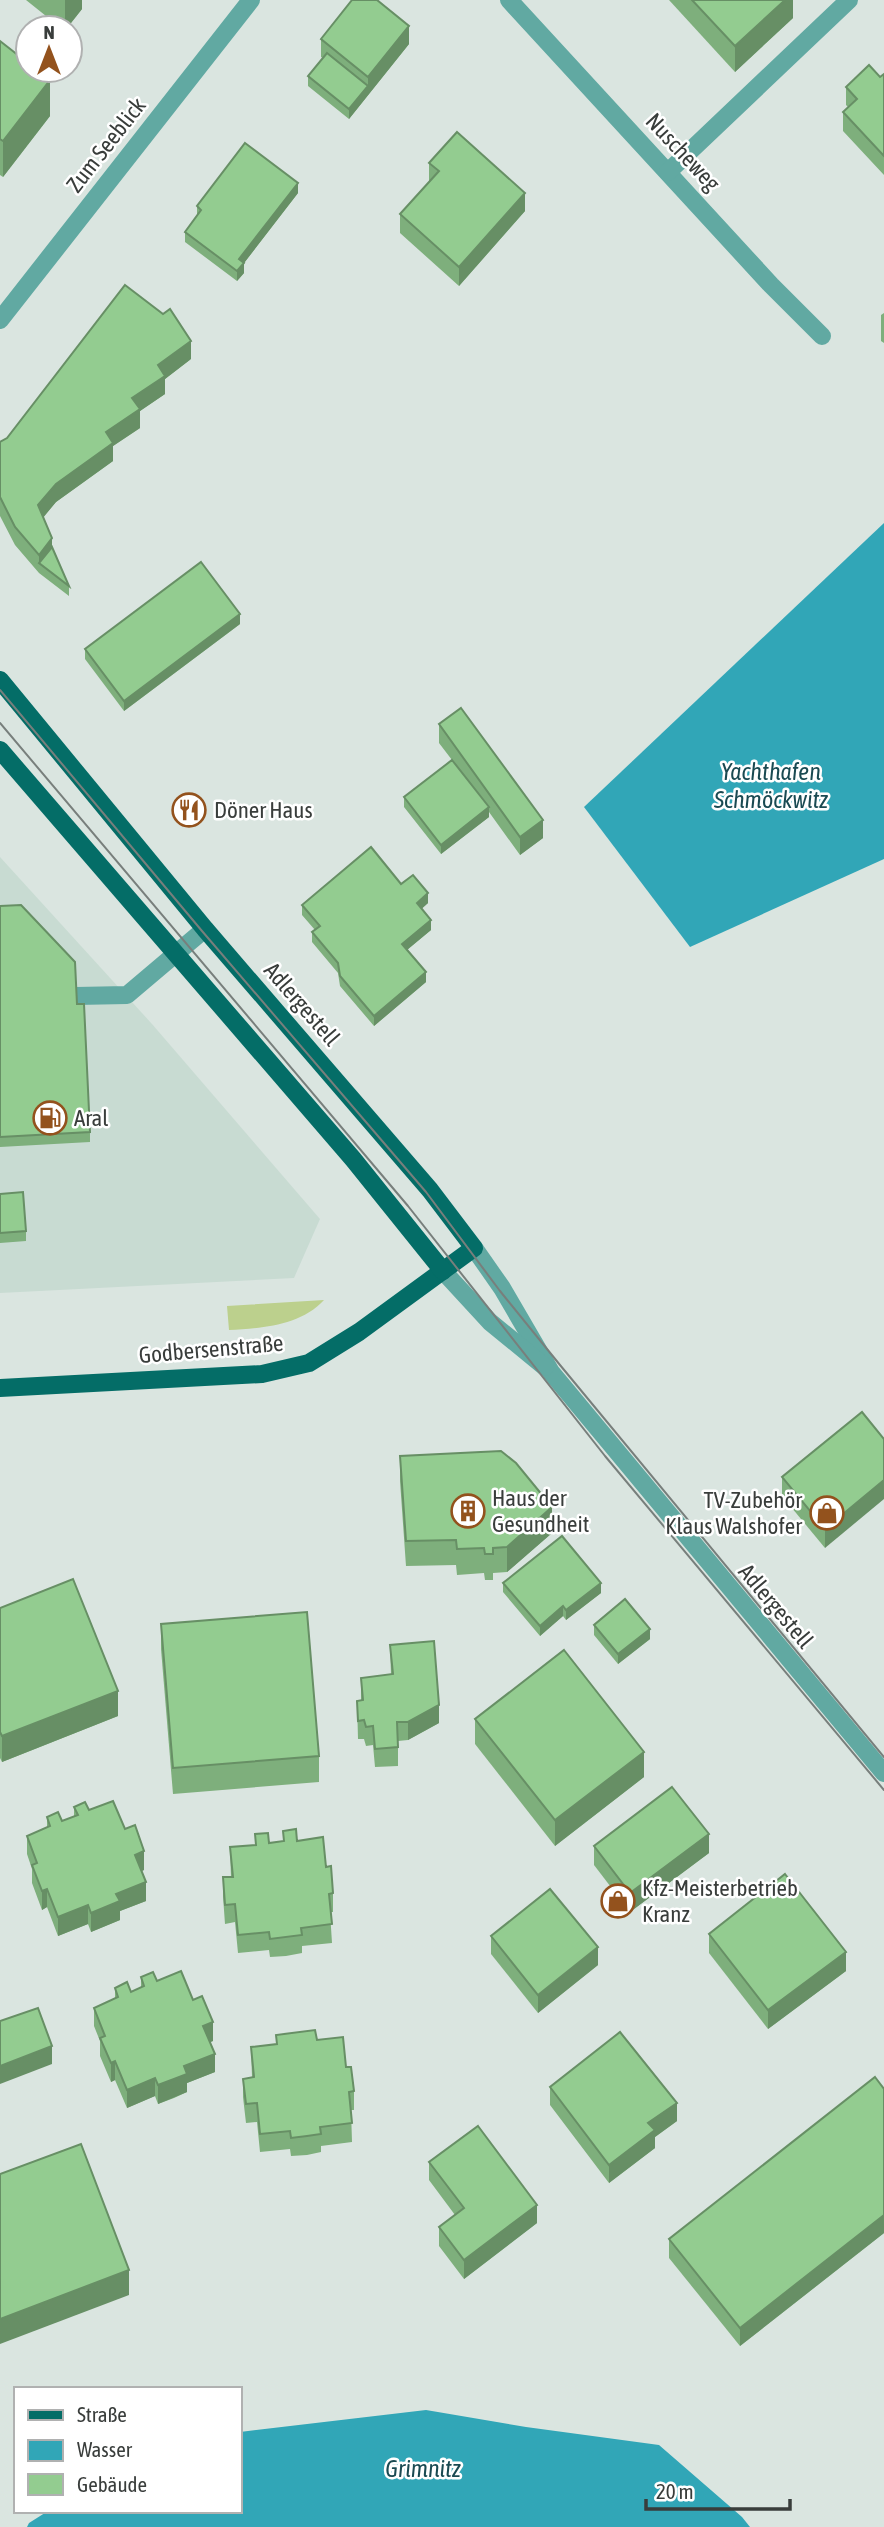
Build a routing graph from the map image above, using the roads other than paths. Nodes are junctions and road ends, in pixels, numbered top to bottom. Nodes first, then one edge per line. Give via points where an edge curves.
1 (251, 0) edge
2 (509, 0) edge
3 (849, 0) edge
4 (668, 172) junction
5 (0, 320) edge
6 (822, 336) dead end
7 (0, 680) edge
8 (0, 750) edge
9 (205, 929) junction
10 (177, 954) junction
11 (76, 996) edge
12 (474, 1248) junction
13 (443, 1270) junction
14 (551, 1372) junction
15 (0, 1388) edge
16 (884, 1773) edge

1 - 5 street, Zum Seeblick
2 - 4 street, Nuscheweg
3 - 4 street
4 - 6 street, Nuscheweg
7 - 9 main road, Adlergestell
8 - 10 main road, Adlergestell
9 - 10 street
9 - 12 main road, Adlergestell via 430,1190
10 - 11 street via 127,995
10 - 13 main road, Adlergestell
12 - 13 main road, Godbersenstraße
12 - 14 street, Adlergestell
13 - 14 street, Adlergestell via 490,1322
13 - 15 main road, Godbersenstraße via 309,1363 262,1374
14 - 16 street, Adlergestell

